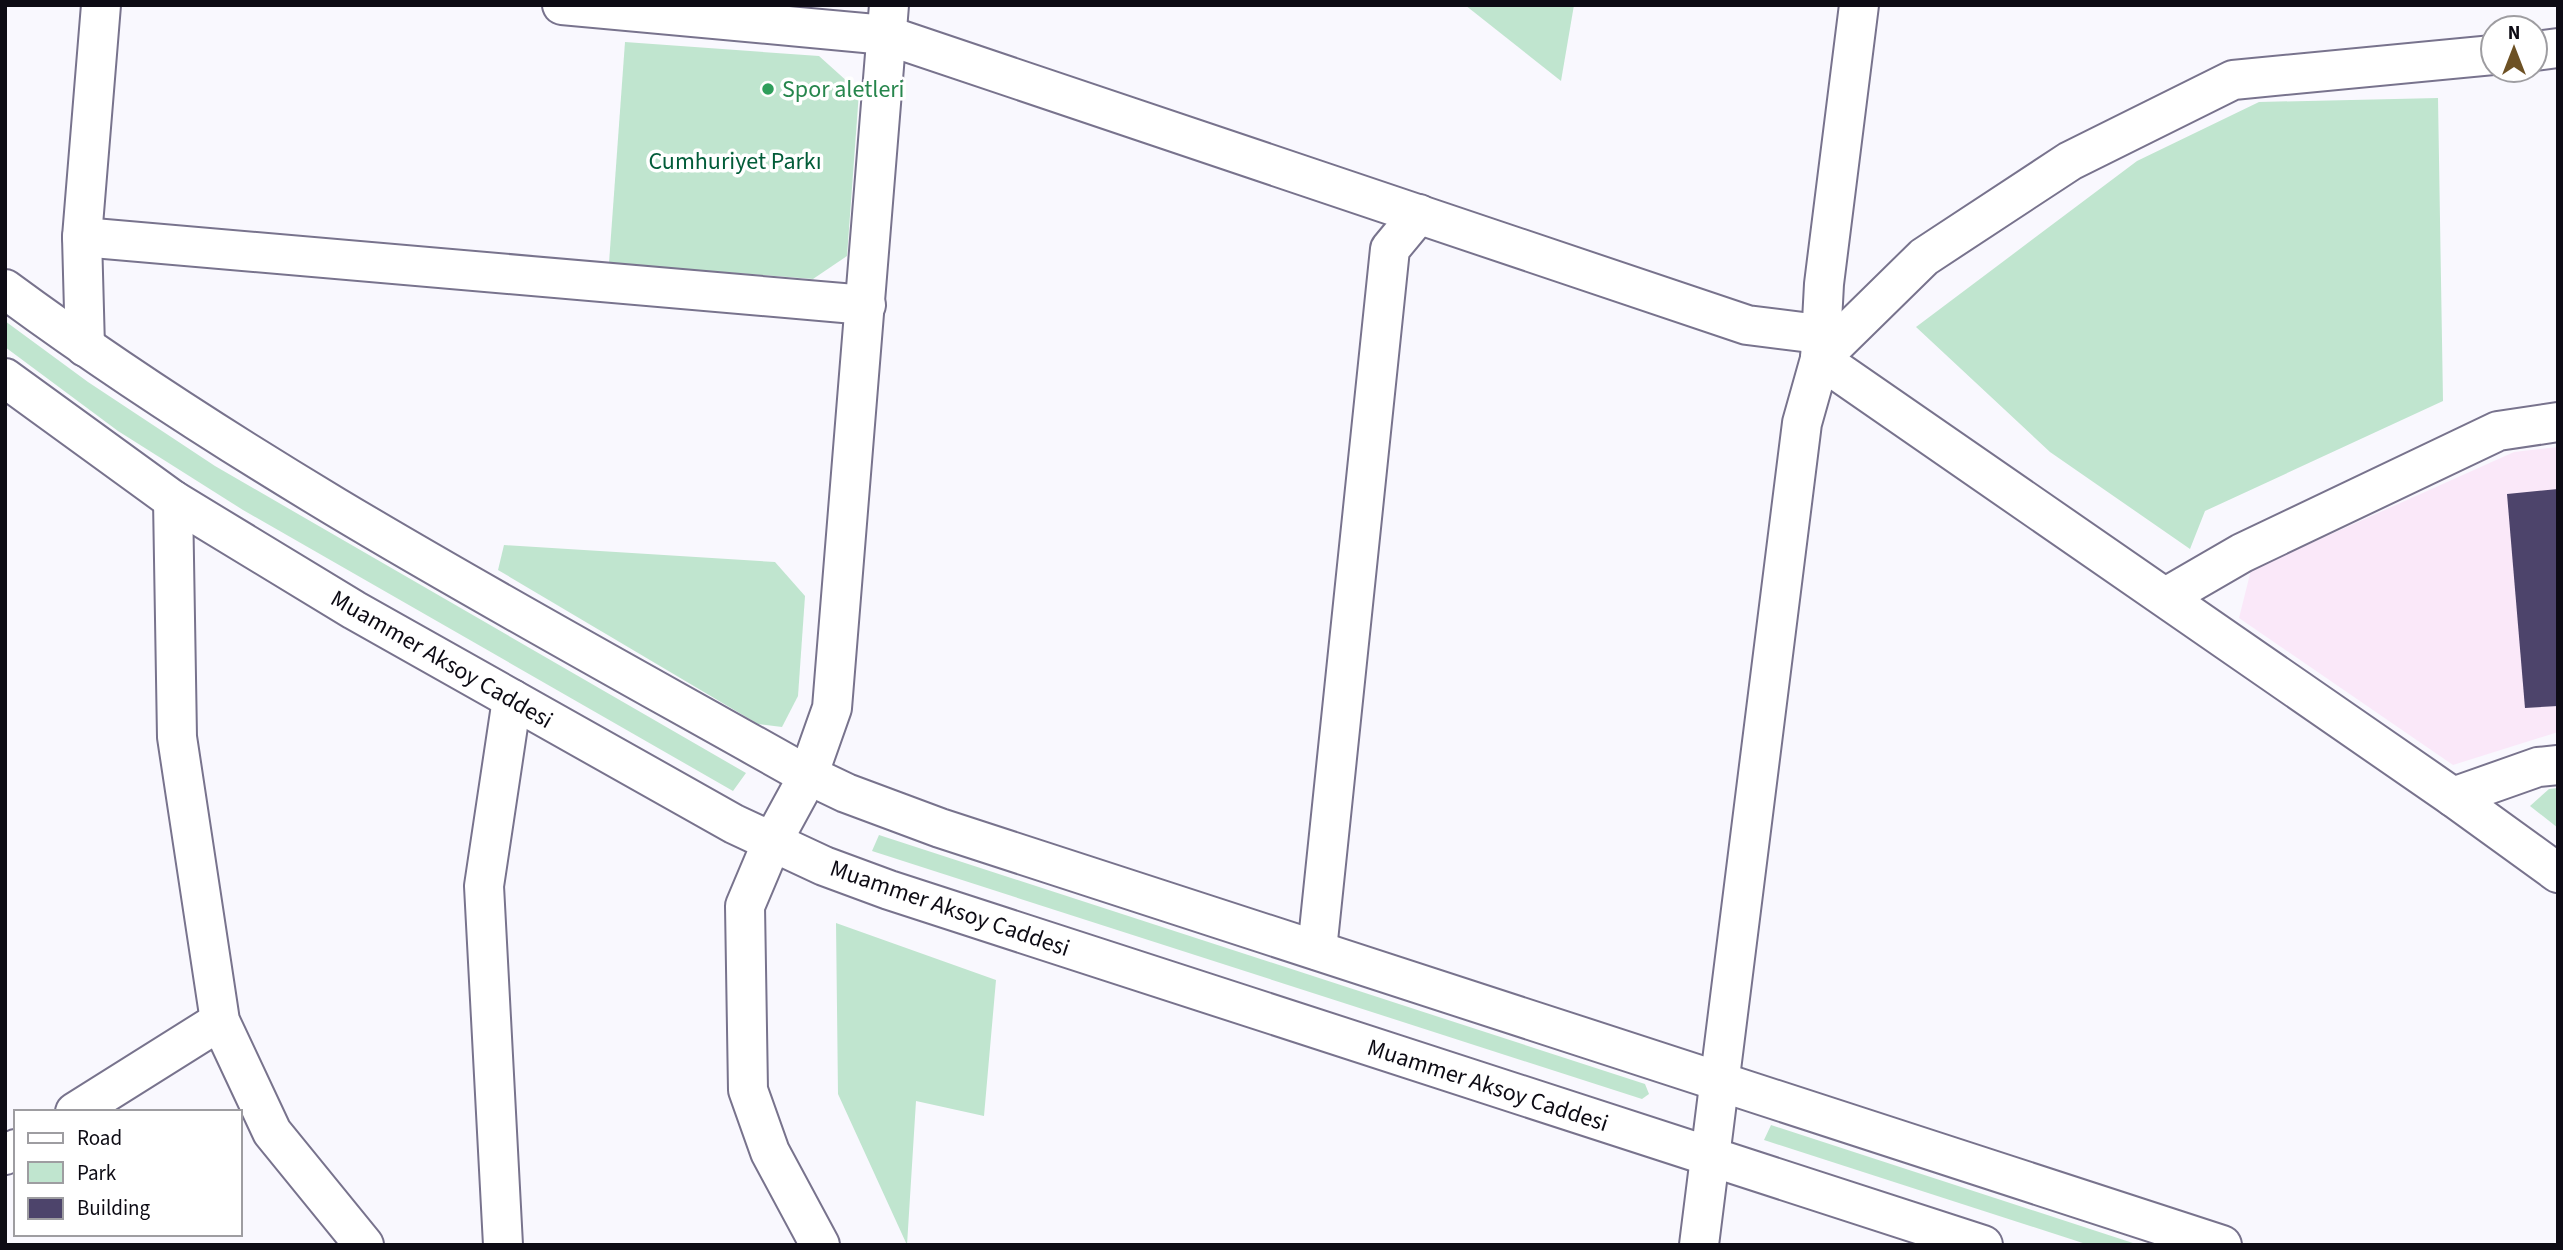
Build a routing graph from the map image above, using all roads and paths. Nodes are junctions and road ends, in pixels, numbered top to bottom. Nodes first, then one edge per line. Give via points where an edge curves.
1 (101, 5) edge
2 (562, 5) edge
3 (1859, 5) edge
4 (888, 20) edge
5 (2479, 56) edge
6 (1419, 214) junction
7 (82, 237) junction
8 (5, 289) edge
9 (866, 305) junction
10 (85, 347) junction
11 (1820, 347) junction
12 (5, 378) edge
13 (2558, 422) edge
14 (173, 500) junction
15 (2166, 597) junction
16 (512, 699) junction
17 (2558, 765) edge
18 (808, 776) junction
19 (2453, 797) junction
20 (772, 842) junction
21 (2558, 873) edge
22 (1317, 950) junction
23 (219, 1021) junction
24 (1720, 1080) junction
25 (78, 1110) edge
26 (1708, 1157) junction
27 (364, 1245) edge
28 (503, 1245) edge
29 (820, 1245) edge
30 (1699, 1245) edge
31 (1983, 1245) edge
32 (2222, 1245) edge

1 - 7 street
2 - 4 street
3 - 11 street
4 - 6 street
4 - 9 street
5 - 11 street via 2233,80 2070,161 1924,257
6 - 11 street
6 - 22 street via 1390,249
7 - 9 street
7 - 10 street
8 - 10 street
9 - 18 street via 832,708
10 - 18 street via 402,547
11 - 15 street
11 - 24 street via 1802,423
12 - 14 street, Muammer Aksoy Caddesi
13 - 15 street via 2498,431 2242,553
14 - 16 street, Muammer Aksoy Caddesi
14 - 23 street via 177,737
15 - 19 street
16 - 20 street, Muammer Aksoy Caddesi
16 - 28 street via 484,886
17 - 19 street via 2538,767
18 - 20 street
18 - 22 street via 940,828
19 - 21 street
20 - 26 street, Muammer Aksoy Caddesi via 890,890
20 - 29 street via 745,906 748,1090 770,1152
22 - 24 street
23 - 25 street
23 - 27 street via 272,1132
24 - 26 street
24 - 32 street
26 - 30 street
26 - 31 street, Muammer Aksoy Caddesi

